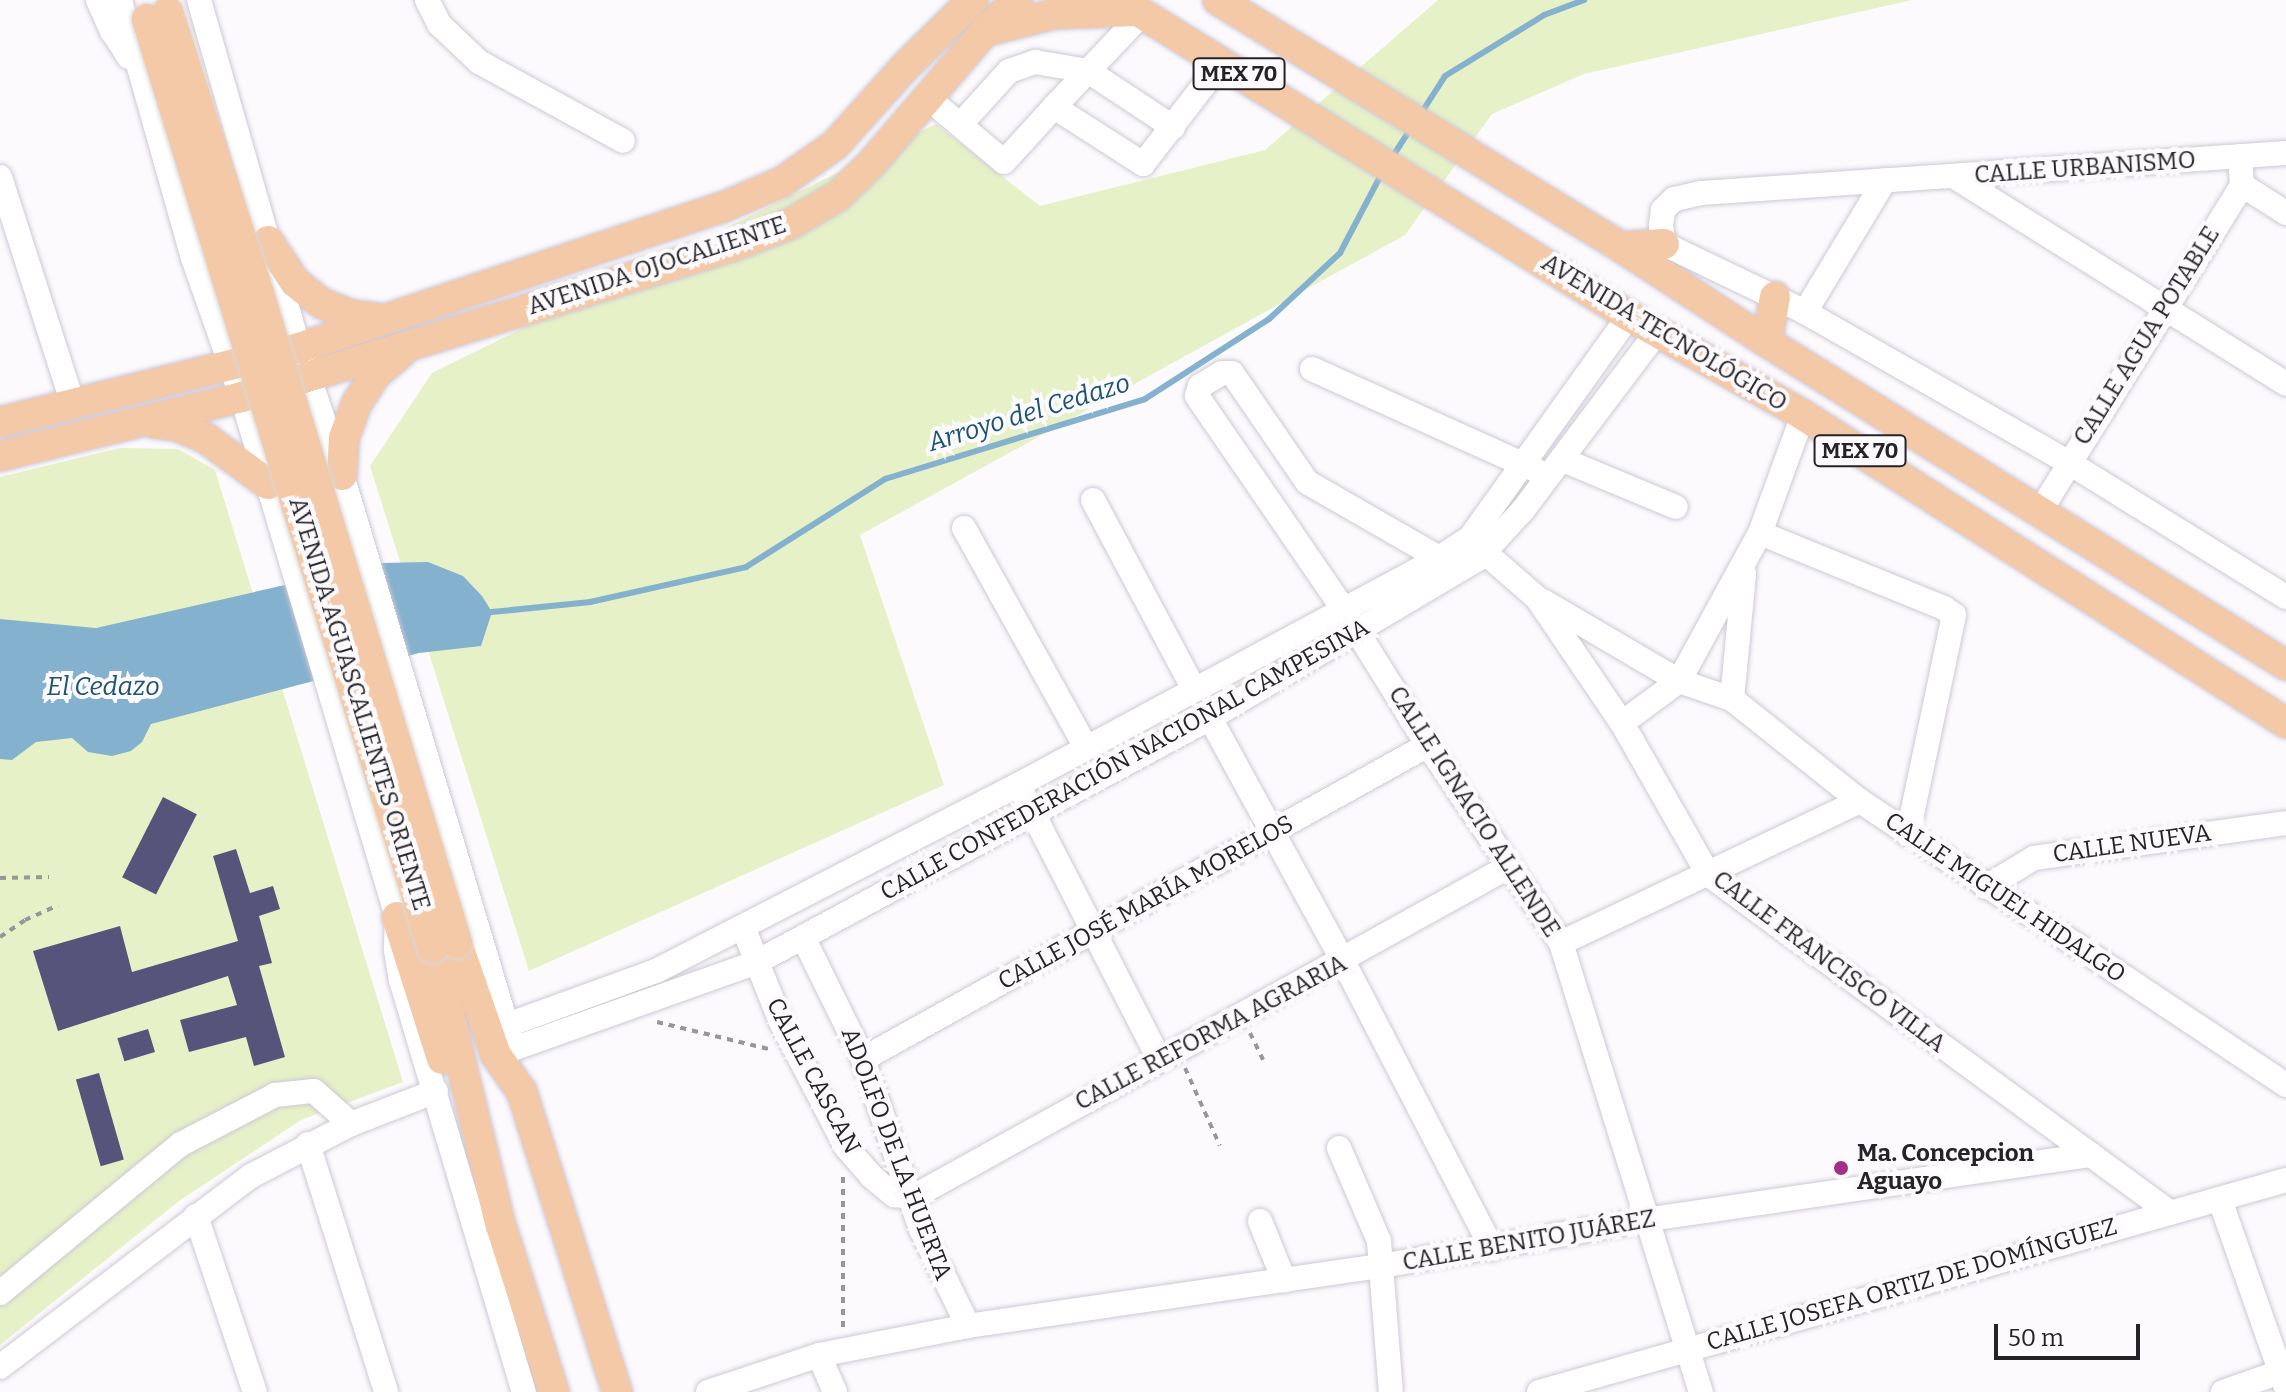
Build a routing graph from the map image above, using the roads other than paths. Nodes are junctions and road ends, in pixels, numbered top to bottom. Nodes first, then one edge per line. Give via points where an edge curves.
1 (98, 0) edge
2 (120, 0) edge
3 (199, 0) edge
4 (427, 0) edge
5 (1017, 0) edge
6 (966, 3) edge
7 (1227, 3) edge
8 (1132, 9) edge
9 (158, 16) dead end
10 (984, 32) junction
11 (1221, 63) junction
12 (1088, 71) junction
13 (142, 72) junction
14 (928, 98) junction
15 (1054, 107) junction
16 (960, 125) junction
17 (1173, 127) junction
18 (623, 141) dead end
19 (2286, 153) edge
20 (2240, 156) junction
21 (0, 177) edge
22 (1955, 177) junction
23 (1885, 180) junction
24 (2242, 185) junction
25 (2286, 213) edge
26 (268, 241) junction
27 (1664, 244) junction
28 (1621, 247) junction
29 (193, 258) junction
30 (280, 282) junction
31 (1775, 297) junction
32 (2164, 306) junction
33 (1805, 312) junction
34 (1629, 316) junction
35 (397, 318) junction
36 (1658, 331) junction
37 (1767, 342) junction
38 (417, 343) junction
39 (299, 348) junction
40 (232, 366) junction
41 (1312, 369) dead end
42 (309, 377) junction
43 (2286, 384) edge
44 (242, 397) junction
45 (73, 404) junction
46 (1803, 415) junction
47 (0, 422) edge
48 (128, 425) junction
49 (0, 456) edge
50 (2068, 462) junction
51 (1524, 464) junction
52 (1556, 468) junction
53 (344, 485) junction
54 (272, 498) junction
55 (1093, 500) dead end
56 (1676, 507) dead end
57 (2039, 513) junction
58 (1968, 521) junction
59 (964, 528) dead end
60 (1760, 533) junction
61 (1477, 546) junction
62 (1439, 558) junction
63 (1745, 564) junction
64 (2286, 597) edge
65 (1537, 598) junction
66 (1342, 607) junction
67 (1357, 633) junction
68 (2286, 665) edge
69 (1679, 681) junction
70 (1194, 689) junction
71 (1732, 699) junction
72 (1210, 718) junction
73 (1622, 723) junction
74 (2286, 723) edge
75 (1428, 745) junction
76 (1086, 747) junction
77 (1018, 785) junction
78 (1860, 801) junction
79 (1032, 813) junction
80 (2286, 823) edge
81 (1273, 832) junction
82 (1908, 834) junction
83 (1508, 867) junction
84 (1708, 874) junction
85 (1986, 887) junction
86 (397, 917) junction
87 (743, 927) junction
88 (1093, 934) junction
89 (804, 939) junction
90 (1561, 943) junction
91 (445, 946) junction
92 (1343, 961) junction
93 (755, 963) junction
94 (501, 1040) junction
95 (1168, 1054) junction
96 (863, 1059) junction
97 (2286, 1085) edge
98 (436, 1091) junction
99 (351, 1124) junction
100 (308, 1144) junction
101 (1339, 1148) dead end
102 (2091, 1155) junction
103 (2286, 1180) edge
104 (913, 1197) junction
105 (2220, 1200) junction
106 (2169, 1212) junction
107 (196, 1216) junction
108 (1644, 1220) junction
109 (1260, 1221) dead end
110 (501, 1226) junction
111 (1492, 1249) junction
112 (1381, 1266) junction
113 (1284, 1280) junction
114 (0, 1293) edge
115 (968, 1326) junction
116 (1689, 1348) junction
117 (819, 1355) junction
118 (0, 1367) edge
119 (2283, 1379) edge
120 (255, 1392) edge
121 (386, 1392) edge
122 (524, 1392) edge
123 (554, 1392) edge
124 (617, 1392) edge
125 (708, 1392) edge
126 (835, 1392) edge
127 (1391, 1392) edge
128 (1539, 1392) edge
129 (1701, 1392) edge
130 (2223, 1392) edge

1 - 13 street, AVENIDA AGUASCALIENTES ORIENTE via 112,31
2 - 13 street, AVENIDA AGUASCALIENTES ORIENTE
3 - 26 street, AVENIDA AGUASCALIENTES ORIENTE
4 - 18 street via 439,24 479,62
5 - 10 main road, AVENIDA OJOCALIENTE
6 - 35 main road, AVENIDA OJOCALIENTE via 835,145 782,182 721,208
7 - 28 main road, AVENIDA TECNOLÓGICO / MEX 70
8 - 10 main road via 1054,14
8 - 11 main road, AVENIDA TECNOLÓGICO / MEX 70
8 - 12 street
9 - 91 main road, AVENIDA AGUASCALIENTES ORIENTE, bridge
10 - 14 main road, AVENIDA OJOCALIENTE
11 - 17 street
11 - 34 main road, AVENIDA TECNOLÓGICO / MEX 70
12 - 15 street
12 - 16 street via 1035,62 1009,71
12 - 17 street
13 - 29 street, AVENIDA AGUASCALIENTES ORIENTE
14 - 16 street
14 - 38 main road, AVENIDA OJOCALIENTE via 838,196 790,224
15 - 16 street via 1004,162
15 - 17 street via 1143,164
19 - 20 street, CALLE URBANISMO
20 - 22 street, CALLE URBANISMO
20 - 24 street
21 - 45 street
22 - 23 street, CALLE URBANISMO
22 - 32 street
23 - 27 street, CALLE URBANISMO via 1674,199 1663,210
23 - 33 street
24 - 25 street
24 - 32 street, CALLE AGUA POTABLE
26 - 30 street, AVENIDA AGUASCALIENTES ORIENTE
26 - 35 main road via 295,282 321,303 366,318
27 - 28 main road
27 - 31 street
28 - 37 main road, AVENIDA TECNOLÓGICO / MEX 70
29 - 30 street via 216,287 240,303 265,299
29 - 40 street, AVENIDA AGUASCALIENTES ORIENTE
30 - 39 street, AVENIDA AGUASCALIENTES ORIENTE
31 - 33 street
31 - 37 main road
32 - 43 street
32 - 50 street, CALLE AGUA POTABLE
33 - 50 street
34 - 36 main road, AVENIDA TECNOLÓGICO / MEX 70
34 - 51 street, CALLE CONFEDERACIÓN NACIONAL CAMPESINA
35 - 39 main road, AVENIDA OJOCALIENTE
36 - 46 main road, AVENIDA TECNOLÓGICO / MEX 70
36 - 52 street, CALLE CONFEDERACIÓN NACIONAL CAMPESINA
37 - 57 main road, AVENIDA TECNOLÓGICO / MEX 70
38 - 42 main road, AVENIDA OJOCALIENTE
38 - 53 main road via 376,374 357,403 344,438
39 - 40 main road, AVENIDA OJOCALIENTE
39 - 42 street, AVENIDA AGUASCALIENTES ORIENTE
40 - 44 street, AVENIDA AGUASCALIENTES ORIENTE
40 - 45 main road, AVENIDA OJOCALIENTE
41 - 51 street
42 - 44 main road, AVENIDA OJOCALIENTE
42 - 53 street, AVENIDA AGUASCALIENTES ORIENTE
44 - 48 main road, AVENIDA OJOCALIENTE
44 - 54 street, AVENIDA AGUASCALIENTES ORIENTE
45 - 47 main road, AVENIDA OJOCALIENTE
46 - 58 main road, AVENIDA TECNOLÓGICO / MEX 70
46 - 60 street
48 - 49 main road
48 - 54 main road via 161,423 193,432
50 - 57 street, CALLE AGUA POTABLE
50 - 64 street
51 - 52 street
51 - 61 street, CALLE CONFEDERACIÓN NACIONAL CAMPESINA
52 - 56 street
52 - 61 street, CALLE CONFEDERACIÓN NACIONAL CAMPESINA
53 - 54 street via 330,473 302,470
53 - 94 street, AVENIDA AGUASCALIENTES ORIENTE
54 - 86 street, AVENIDA AGUASCALIENTES ORIENTE
55 - 70 street
57 - 58 main road via 1988,524
57 - 68 main road, AVENIDA TECNOLÓGICO / MEX 70
58 - 74 main road, AVENIDA TECNOLÓGICO / MEX 70
59 - 76 street
60 - 63 street
60 - 82 street via 1954,615
61 - 62 street, CALLE CONFEDERACIÓN NACIONAL CAMPESINA
61 - 65 street, CALLE FRANCISCO VILLA
61 - 67 street, CALLE CONFEDERACIÓN NACIONAL CAMPESINA
62 - 66 street, CALLE CONFEDERACIÓN NACIONAL CAMPESINA via 1372,597
62 - 66 street, CALLE IGNACIO ALLENDE via 1307,482 1232,373 1222,373 1197,396
63 - 69 street
63 - 71 street
65 - 69 street, CALLE MIGUEL HIDALGO
65 - 73 street, CALLE FRANCISCO VILLA
66 - 67 street, CALLE IGNACIO ALLENDE
66 - 70 street, CALLE CONFEDERACIÓN NACIONAL CAMPESINA
67 - 72 street, CALLE CONFEDERACIÓN NACIONAL CAMPESINA
67 - 75 street, CALLE IGNACIO ALLENDE
69 - 71 street, CALLE MIGUEL HIDALGO
69 - 73 street
70 - 76 street, CALLE CONFEDERACIÓN NACIONAL CAMPESINA
71 - 78 street, CALLE MIGUEL HIDALGO
72 - 79 street, CALLE CONFEDERACIÓN NACIONAL CAMPESINA
72 - 81 street
73 - 84 street, CALLE FRANCISCO VILLA
75 - 81 street, CALLE JOSÉ MARÍA MORELOS
75 - 83 street, CALLE IGNACIO ALLENDE
76 - 77 street, CALLE CONFEDERACIÓN NACIONAL CAMPESINA
77 - 79 street
77 - 87 street, CALLE CONFEDERACIÓN NACIONAL CAMPESINA
78 - 82 street, CALLE MIGUEL HIDALGO
78 - 84 street
79 - 88 street
79 - 89 street, CALLE CONFEDERACIÓN NACIONAL CAMPESINA
80 - 85 street, CALLE NUEVA via 2034,858
81 - 88 street, CALLE JOSÉ MARÍA MORELOS
81 - 92 street
82 - 85 street, CALLE MIGUEL HIDALGO
83 - 90 street, CALLE IGNACIO ALLENDE
83 - 92 street, CALLE REFORMA AGRARIA
84 - 90 street
84 - 102 street, CALLE FRANCISCO VILLA
85 - 97 street, CALLE MIGUEL HIDALGO
86 - 98 street, AVENIDA AGUASCALIENTES ORIENTE via 397,965
86 - 110 main road via 470,1149
87 - 93 street, CALLE CASCAN
87 - 94 street, CALLE CONFEDERACIÓN NACIONAL CAMPESINA
88 - 95 street
88 - 96 street, CALLE JOSÉ MARÍA MORELOS
89 - 93 street, CALLE CONFEDERACIÓN NACIONAL CAMPESINA
89 - 96 street, ADOLFO DE LA HUERTA
90 - 108 street, CALLE IGNACIO ALLENDE
91 - 94 main road, AVENIDA AGUASCALIENTES ORIENTE
91 - 110 main road, AVENIDA AGUASCALIENTES ORIENTE
92 - 95 street, CALLE REFORMA AGRARIA
92 - 111 street
93 - 94 street, CALLE CONFEDERACIÓN NACIONAL CAMPESINA via 620,1013
93 - 104 street, CALLE CASCAN via 846,1147 894,1195
94 - 124 main road, AVENIDA AGUASCALIENTES ORIENTE
95 - 104 street, CALLE REFORMA AGRARIA
96 - 104 street, ADOLFO DE LA HUERTA
98 - 99 street
98 - 122 street, AVENIDA AGUASCALIENTES ORIENTE
99 - 100 street
99 - 114 street via 314,1091 275,1095 181,1144
100 - 107 street
100 - 121 street
101 - 112 street via 1379,1241
102 - 106 street, CALLE FRANCISCO VILLA
102 - 108 street, CALLE BENITO JUÁREZ
103 - 105 street, CALLE JOSEFA ORTIZ DE DOMÍNGUEZ
104 - 115 street, ADOLFO DE LA HUERTA via 937,1266
105 - 106 street, CALLE JOSEFA ORTIZ DE DOMÍNGUEZ
105 - 119 street
106 - 116 street, CALLE JOSEFA ORTIZ DE DOMÍNGUEZ
107 - 118 street
107 - 120 street
108 - 111 street, CALLE BENITO JUÁREZ
108 - 116 street, CALLE IGNACIO ALLENDE
109 - 113 street
110 - 123 main road, AVENIDA AGUASCALIENTES ORIENTE
111 - 112 street, CALLE BENITO JUÁREZ
112 - 113 street, CALLE BENITO JUÁREZ
112 - 127 street
113 - 115 street, CALLE BENITO JUÁREZ
115 - 117 street, CALLE BENITO JUÁREZ
116 - 128 street, CALLE JOSEFA ORTIZ DE DOMÍNGUEZ
116 - 129 street, CALLE IGNACIO ALLENDE
117 - 125 street, CALLE BENITO JUÁREZ
117 - 126 street
119 - 130 street

